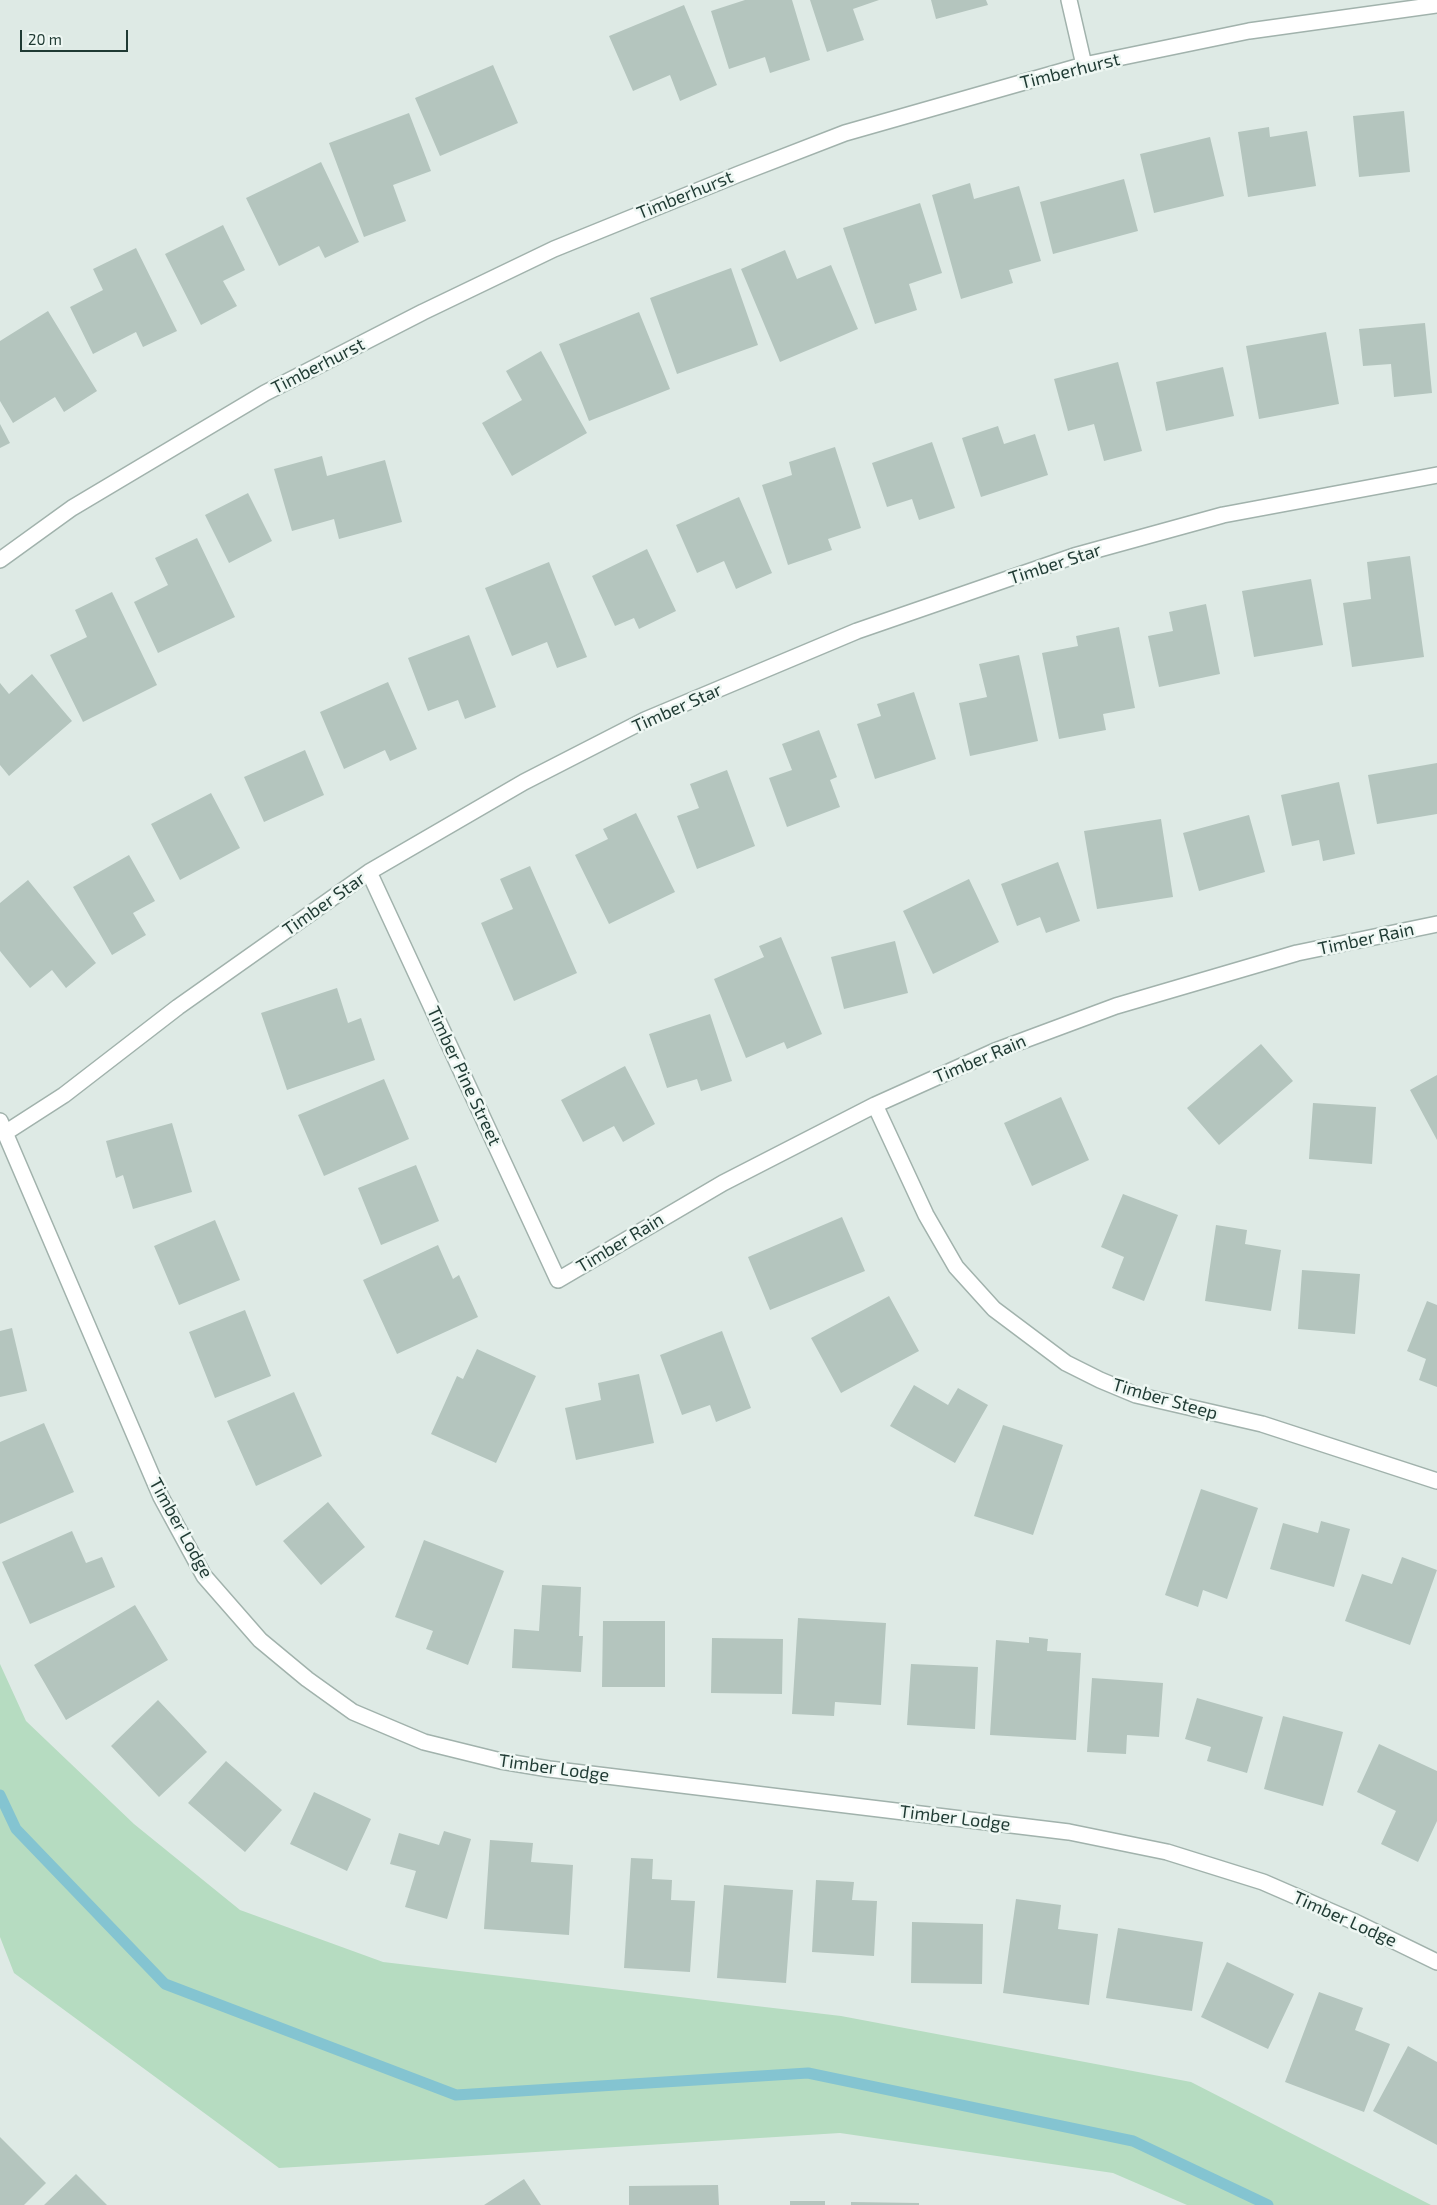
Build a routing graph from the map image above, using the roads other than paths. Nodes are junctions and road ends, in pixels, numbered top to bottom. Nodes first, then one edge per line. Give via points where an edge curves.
1 (1069, 0) edge
2 (1437, 5) edge
3 (1084, 65) junction
4 (1437, 475) edge
5 (0, 560) edge
6 (369, 872) junction
7 (1437, 924) edge
8 (875, 1105) junction
9 (3, 1127) edge
10 (558, 1280) joint
11 (1437, 1481) edge
12 (1437, 1962) edge

1 - 3 street
2 - 3 street, Timberhurst via 1249,31
3 - 5 street, Timberhurst via 845,133 554,249 265,393 72,508
4 - 6 street, Timber Star via 1214,517 1074,556 857,631 645,720 524,782
6 - 9 street, Timber Star via 178,1007 64,1094
6 - 10 street, Timber Pine Street
7 - 8 street, Timber Rain via 1297,953 1116,1006 995,1051
8 - 10 street, Timber Rain via 723,1183
8 - 11 street, Timber Steep via 926,1215 956,1268 994,1309 1066,1362 1136,1395 1262,1424
9 - 12 street, Timber Lodge via 161,1497 204,1576 260,1640 353,1712 424,1742 502,1761 1068,1832 1167,1852 1263,1882

